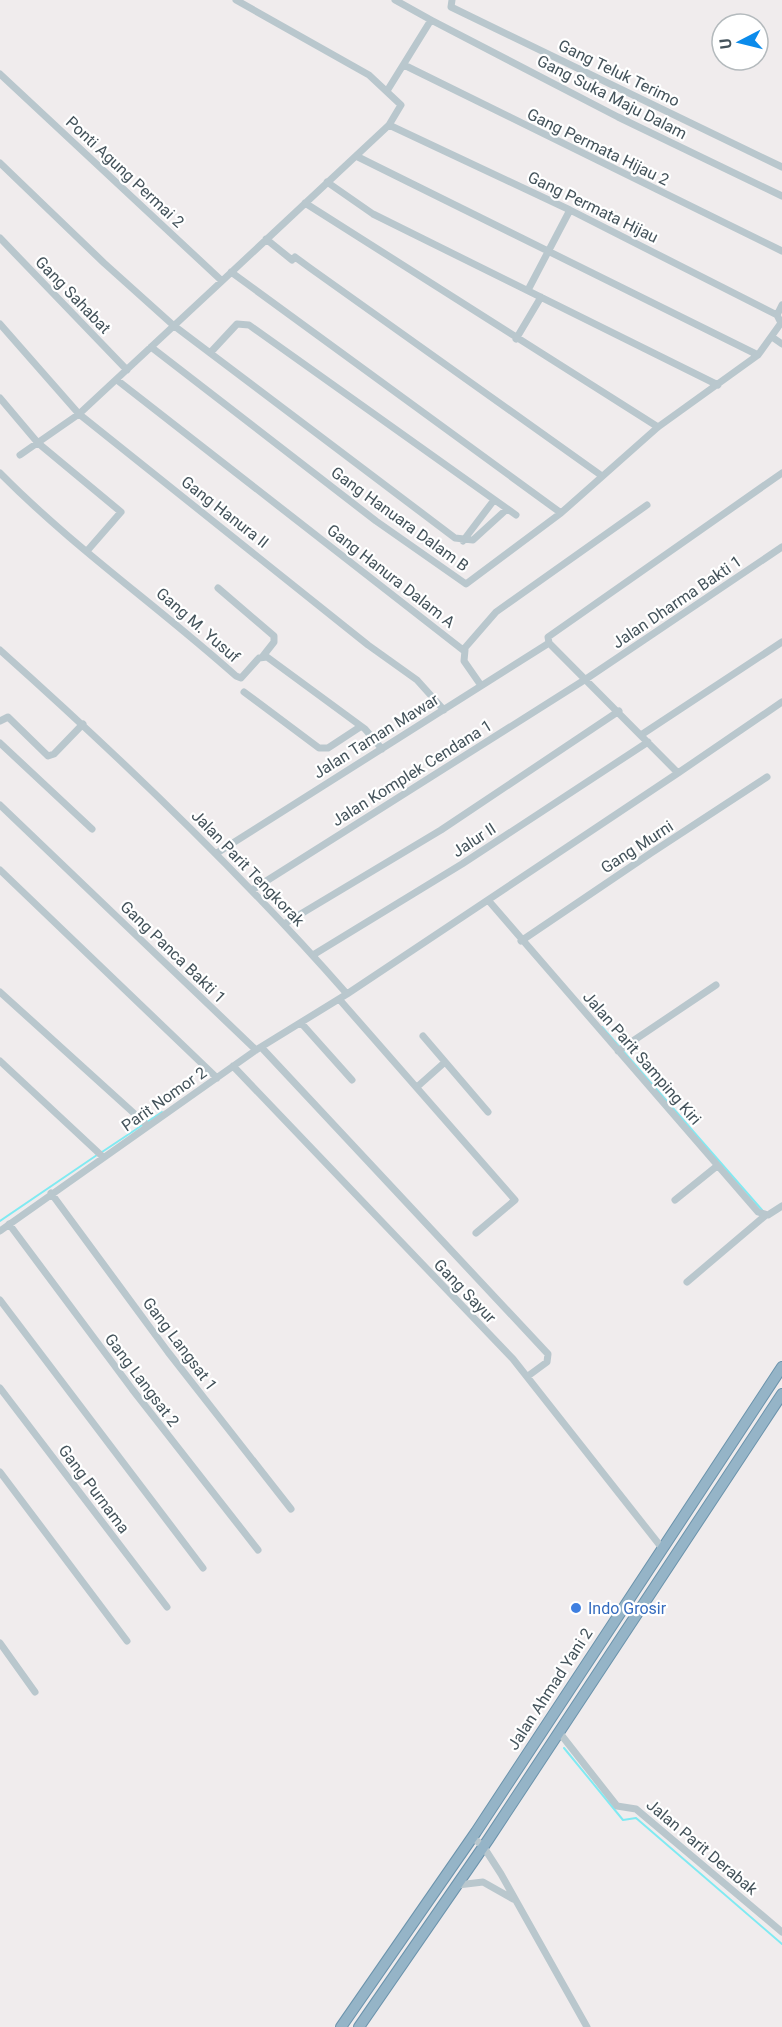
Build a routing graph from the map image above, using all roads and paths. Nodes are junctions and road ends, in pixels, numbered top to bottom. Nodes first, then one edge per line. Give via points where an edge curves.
1 (236, 0) edge
2 (395, 0) edge
3 (452, 0) edge
4 (431, 20) junction
5 (404, 65) junction
6 (0, 74) edge
7 (387, 91) junction
8 (389, 125) junction
9 (358, 157) junction
10 (0, 163) edge
11 (782, 167) edge
12 (327, 182) junction
13 (782, 195) edge
14 (305, 203) junction
15 (570, 210) junction
16 (0, 238) edge
17 (266, 239) junction
18 (548, 250) junction
19 (782, 251) edge
20 (231, 272) junction
21 (222, 281) junction
22 (528, 290) junction
23 (541, 297) junction
24 (782, 305) edge
25 (778, 318) junction
26 (0, 324) edge
27 (174, 325) junction
28 (772, 337) junction
29 (516, 339) junction
30 (782, 344) edge
31 (151, 347) junction
32 (210, 353) junction
33 (758, 355) junction
34 (127, 370) junction
35 (117, 380) junction
36 (718, 385) junction
37 (0, 398) edge
38 (79, 414) junction
39 (658, 427) junction
40 (38, 443) junction
41 (20, 455) dead end
42 (0, 473) edge
43 (782, 473) edge
44 (602, 476) junction
45 (494, 500) junction
46 (647, 505) dead end
47 (507, 510) junction
48 (561, 513) junction
49 (516, 515) dead end
50 (463, 541) junction
51 (782, 547) edge
52 (87, 551) junction
53 (218, 588) dead end
54 (782, 642) edge
55 (549, 643) junction
56 (0, 650) edge
57 (465, 650) junction
58 (263, 656) junction
59 (586, 679) junction
60 (480, 684) junction
61 (244, 692) dead end
62 (782, 702) edge
63 (444, 710) junction
64 (619, 711) junction
65 (0, 722) edge
66 (83, 724) junction
67 (360, 727) junction
68 (641, 735) junction
69 (648, 742) junction
70 (0, 743) edge
71 (382, 749) junction
72 (678, 773) junction
73 (767, 777) dead end
74 (0, 805) edge
75 (92, 828) dead end
76 (217, 853) junction
77 (0, 870) edge
78 (252, 890) junction
79 (488, 900) junction
80 (284, 924) junction
81 (521, 941) junction
82 (313, 955) junction
83 (716, 985) dead end
84 (0, 992) edge
85 (347, 994) junction
86 (339, 999) junction
87 (302, 1024) junction
88 (423, 1036) dead end
89 (259, 1049) junction
90 (622, 1049) junction
91 (0, 1062) edge
92 (445, 1062) junction
93 (233, 1066) junction
94 (217, 1078) junction
95 (352, 1080) dead end
96 (417, 1087) junction
97 (488, 1112) dead end
98 (148, 1126) junction
99 (103, 1157) junction
100 (717, 1166) junction
101 (51, 1193) junction
102 (675, 1200) dead end
103 (781, 1207) edge
104 (766, 1215) junction
105 (9, 1224) junction
106 (0, 1231) edge
107 (476, 1233) dead end
108 (687, 1282) dead end
109 (0, 1300) edge
110 (782, 1367) edge
111 (528, 1376) junction
112 (0, 1388) edge
113 (782, 1394) edge
114 (722, 1460) junction
115 (733, 1469) junction
116 (0, 1472) edge
117 (291, 1509) dead end
118 (662, 1548) junction
119 (258, 1550) dead end
120 (202, 1568) dead end
121 (167, 1607) dead end
122 (128, 1641) dead end
123 (0, 1643) edge
124 (35, 1692) dead end
125 (559, 1732) junction
126 (472, 1837) junction
127 (483, 1846) junction
128 (456, 1886) junction
129 (515, 1901) junction
130 (782, 1932) edge
131 (341, 2027) edge
132 (359, 2027) edge
133 (587, 2027) edge

1 - 7 street via 369,75
2 - 4 street, Gang Suka Maju Dalam
3 - 11 street, Gang Teluk Terimo via 451,8
4 - 5 street
4 - 13 street, Gang Suka Maju Dalam via 618,117
5 - 7 street
5 - 19 street, Gang Permata Hijau 2
6 - 21 street, Ponti Agung Permai 2
7 - 8 street via 401,105
8 - 9 street
8 - 15 street, Gang Permata Hijau
9 - 12 street
9 - 18 street
10 - 27 street
12 - 14 street
12 - 22 street via 373,214
14 - 17 street
14 - 29 street
15 - 18 street
15 - 25 street, Gang Permata Hijau
16 - 34 street, Gang Sahabat
17 - 20 street
17 - 44 street
18 - 22 street
18 - 33 street
20 - 21 street
20 - 48 street
21 - 27 street
22 - 23 street
23 - 29 street
23 - 36 street
24 - 25 street, Gang Hanuara Dalam B
25 - 28 street, Gang Hanuara Dalam B
26 - 38 street, Gang Hanura II
27 - 31 street
27 - 32 street
28 - 30 street
28 - 33 street, Gang Hanuara Dalam B
29 - 39 street
31 - 34 street
31 - 48 street, Gang Hanuara Dalam B via 464,584
32 - 45 street via 237,324 249,325
32 - 50 street
33 - 36 street, Gang Hanuara Dalam B
34 - 35 street
35 - 38 street
35 - 57 street, Gang Hanura Dalam A
36 - 39 street, Gang Hanuara Dalam B
37 - 40 street
38 - 40 street
38 - 63 street, Gang Hanura II via 417,680
39 - 44 street, Gang Hanuara Dalam B
40 - 41 street
40 - 52 street via 121,512
42 - 52 street, Gang M. Yusuf via 42,515
43 - 55 street, Jalan Taman Mawar via 550,635
44 - 48 street, Gang Hanuara Dalam B
45 - 47 street
45 - 50 street
46 - 57 street, Gang Hanura Dalam A via 496,612
47 - 49 street
47 - 50 street via 473,540
51 - 59 street, Jalan Dharma Bakti 1
52 - 58 street, Gang M. Yusuf via 236,676 245,676
53 - 58 street via 274,636
54 - 68 street
55 - 59 street
55 - 60 street, Jalan Taman Mawar
56 - 66 street, Jalan Parit Tengkorak
57 - 60 street via 464,661
58 - 67 street, Gang M. Yusuf
59 - 64 street
59 - 78 street, Jalan Komplek Cendana 1
60 - 63 street, Jalan Taman Mawar
61 - 67 street via 319,748 328,748
62 - 72 street
63 - 71 street, Jalan Taman Mawar
64 - 68 street
64 - 80 street via 441,830
65 - 66 street via 8,717 48,756
66 - 76 street, Jalan Parit Tengkorak
67 - 71 street, Gang M. Yusuf
68 - 69 street
69 - 72 street
69 - 82 street, Jalur II via 462,864
70 - 75 street
71 - 76 street, Jalan Taman Mawar
72 - 79 street
73 - 81 street, Gang Murni
74 - 89 street, Gang Panca Bakti 1
76 - 78 street, Jalan Parit Tengkorak
77 - 94 street
78 - 80 street, Jalan Parit Tengkorak
79 - 81 street, Jalan Parit Samping Kiri
79 - 85 street
80 - 82 street, Jalan Parit Tengkorak
81 - 90 street, Jalan Parit Samping Kiri
82 - 85 street, Jalan Parit Tengkorak
83 - 90 street
84 - 98 street
85 - 86 street, Parit Nomor 2
86 - 87 street, Parit Nomor 2
86 - 96 street
87 - 89 street, Parit Nomor 2
87 - 95 street
88 - 92 street
89 - 93 street, Parit Nomor 2
89 - 111 street, Gang Panca Bakti 1 via 548,1354 547,1362
90 - 100 street, Jalan Parit Samping Kiri
91 - 99 street
92 - 96 street
92 - 97 street
93 - 94 street, Parit Nomor 2
93 - 111 street, Gang Sayur
94 - 98 street, Parit Nomor 2
96 - 107 street via 515,1200
98 - 99 street, Parit Nomor 2
99 - 101 street, Parit Nomor 2
100 - 102 street
100 - 104 street, Jalan Parit Samping Kiri via 758,1212
101 - 105 street, Parit Nomor 2
101 - 117 street, Gang Langsat 1
103 - 104 street
104 - 108 street
105 - 106 street, Parit Nomor 2
105 - 119 street, Gang Langsat 2
109 - 120 street
110 - 114 highway, Jalan Ahmad Yani 2
111 - 118 street, Gang Sayur
112 - 121 street, Gang Purnama
113 - 115 highway, Jalan Ahmad Yani 2
114 - 115 highway
114 - 118 highway, Jalan Ahmad Yani 2
115 - 125 highway, Jalan Ahmad Yani 2
116 - 122 street
118 - 126 highway, Jalan Ahmad Yani 2
123 - 124 street
125 - 127 highway, Jalan Ahmad Yani 2
125 - 130 street, Jalan Parit Derabak via 617,1806 636,1809
126 - 127 street
126 - 131 highway, Jalan Ahmad Yani 2
127 - 128 highway, Jalan Ahmad Yani 2
127 - 129 street
128 - 129 street via 483,1882
128 - 132 highway, Jalan Ahmad Yani 2
129 - 133 street

